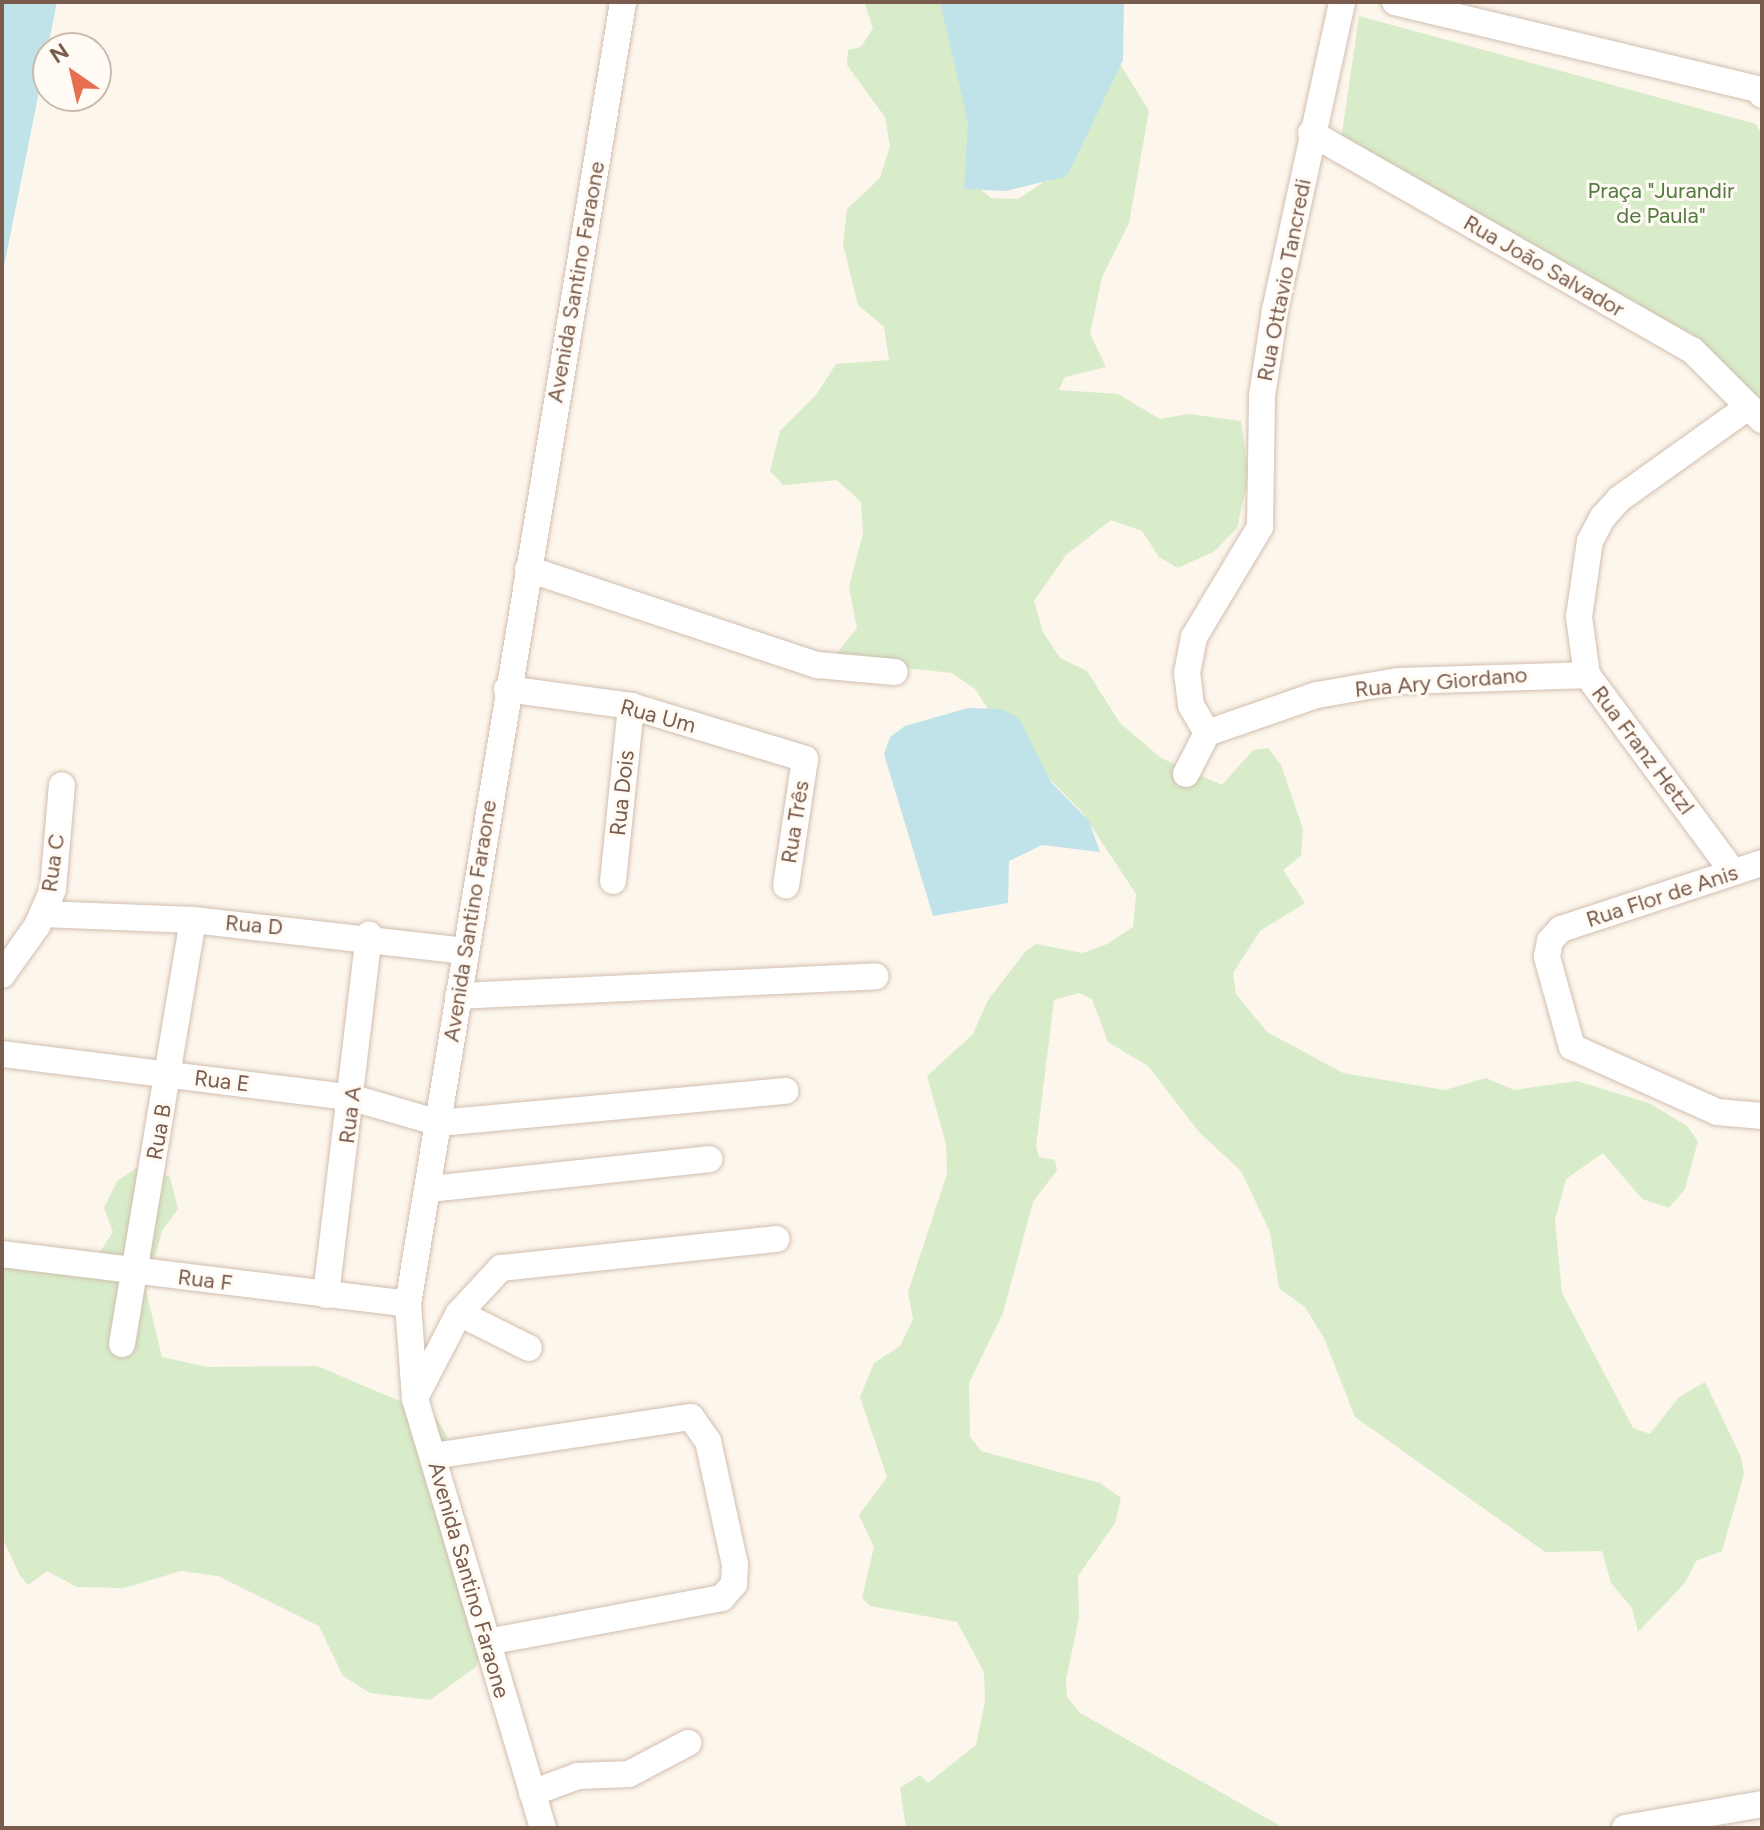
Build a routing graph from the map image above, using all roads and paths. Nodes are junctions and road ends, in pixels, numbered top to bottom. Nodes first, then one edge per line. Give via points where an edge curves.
1 (623, 2) edge
2 (1342, 2) edge
3 (1395, 2) edge
4 (1761, 91) edge
5 (1311, 133) junction
6 (1755, 414) edge
7 (528, 569) junction
8 (895, 672) dead end
9 (1587, 675) junction
10 (507, 689) junction
11 (631, 706) junction
12 (1207, 733) junction
13 (805, 759) joint
14 (1186, 774) dead end
15 (62, 785) dead end
16 (1762, 863) edge
17 (1733, 872) junction
18 (613, 881) dead end
19 (786, 886) dead end
20 (43, 914) junction
21 (193, 920) junction
22 (369, 935) junction
23 (465, 951) junction
24 (2, 975) edge
25 (876, 976) dead end
26 (458, 996) junction
27 (2, 1054) edge
28 (169, 1075) junction
29 (786, 1091) dead end
30 (353, 1098) junction
31 (1762, 1116) edge
32 (439, 1123) junction
33 (709, 1159) dead end
34 (430, 1189) junction
35 (776, 1239) dead end
36 (2, 1254) edge
37 (135, 1271) junction
38 (326, 1295) junction
39 (408, 1304) junction
40 (459, 1313) junction
41 (122, 1344) dead end
42 (529, 1348) dead end
43 (415, 1399) junction
44 (433, 1456) junction
45 (488, 1642) junction
46 (688, 1743) dead end
47 (532, 1793) junction
48 (1762, 1804) edge
49 (543, 1828) edge
50 (1625, 1828) edge

1 - 7 street, Avenida Santino Faraone
2 - 5 street, Rua Ottavio Tancredi
3 - 4 street
5 - 6 street, Rua João Salvador via 1692,350
5 - 12 street, Rua Ottavio Tancredi via 1262,396 1260,527 1194,637 1187,673 1191,705
6 - 9 street, Rua Franz Hetzl via 1619,499 1603,517 1590,541 1579,617
7 - 8 street via 817,665
7 - 10 street, Avenida Santino Faraone
9 - 12 street, Rua Ary Giordano via 1398,681 1317,695
9 - 17 street, Rua Franz Hetzl
10 - 11 street, Rua Um
10 - 23 street, Avenida Santino Faraone
11 - 13 street, Rua Um
11 - 18 street, Rua Dois
12 - 14 street
13 - 19 street, Rua Três
15 - 20 street, Rua C via 53,889
16 - 17 street, Rua Flor de Anis
17 - 31 street, Rua Flor de Anis via 1561,929 1550,941 1547,957 1568,1036 1590,1059 1717,1112
20 - 21 street, Rua D
20 - 24 street, Rua C
21 - 22 street, Rua D
21 - 28 street, Rua B
22 - 23 street, Rua D
22 - 30 street, Rua A
23 - 26 street, Avenida Santino Faraone
25 - 26 street
26 - 32 street, Avenida Santino Faraone
27 - 28 street, Rua E
28 - 30 street, Rua E
28 - 37 street, Rua B
29 - 32 street
30 - 32 street, Rua E
30 - 38 street, Rua A
32 - 34 street, Avenida Santino Faraone
33 - 34 street
34 - 39 street, Avenida Santino Faraone
35 - 40 street via 501,1268
36 - 37 street, Rua F
37 - 38 street, Rua F
37 - 41 street, Rua B
38 - 39 street, Rua F
39 - 43 street, Avenida Santino Faraone
40 - 42 street
40 - 43 street
43 - 44 street, Avenida Santino Faraone
44 - 45 street, Avenida Santino Faraone
44 - 45 street via 691,1417 708,1441 735,1565 734,1584 722,1598
45 - 47 street, Avenida Santino Faraone
46 - 47 street via 629,1774 578,1776
47 - 49 street, Avenida Santino Faraone
48 - 50 street

